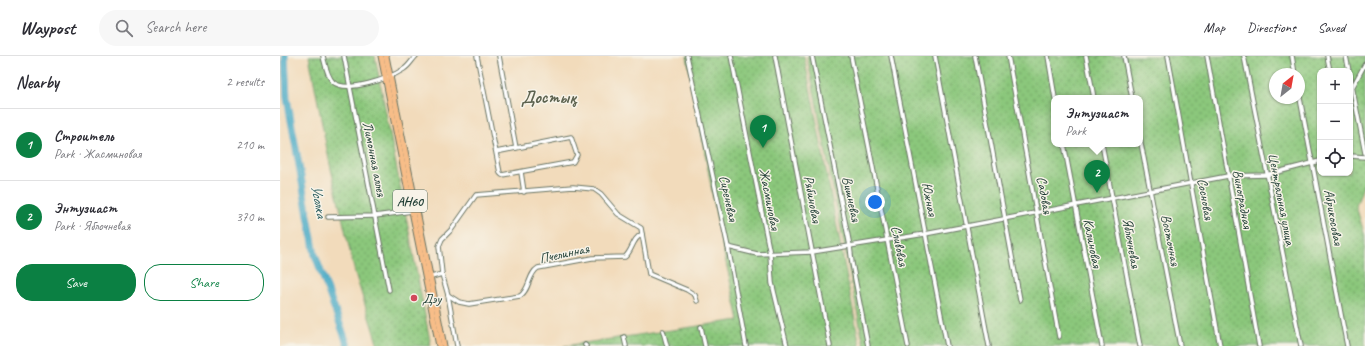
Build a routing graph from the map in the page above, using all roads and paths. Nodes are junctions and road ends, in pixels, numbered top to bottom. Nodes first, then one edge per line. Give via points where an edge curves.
1 (323, 56) edge
2 (344, 56) edge
3 (381, 56) edge
4 (386, 56) edge
5 (416, 56) edge
6 (477, 56) edge
7 (500, 56) edge
8 (687, 56) edge
9 (731, 56) edge
10 (775, 56) edge
11 (812, 56) edge
12 (851, 56) edge
13 (892, 56) edge
14 (935, 56) edge
15 (975, 56) edge
16 (1008, 56) edge
17 (1048, 56) edge
18 (1086, 56) edge
19 (1124, 56) edge
20 (1168, 56) edge
21 (1207, 56) edge
22 (1244, 56) edge
23 (1292, 56) edge
24 (1327, 56) edge
25 (1346, 56) edge
26 (1365, 64) edge
27 (1294, 68) edge
28 (1329, 68) edge
29 (1348, 68) edge
30 (388, 78) junction
31 (1353, 86) edge
32 (350, 87) junction
33 (1353, 93) edge
34 (1055, 95) edge
35 (1093, 95) edge
36 (1131, 95) edge
37 (1301, 104) edge
38 (1065, 147) edge
39 (1103, 147) edge
40 (1142, 147) edge
41 (516, 148) junction
42 (496, 152) junction
43 (1365, 153) edge
44 (1353, 156) edge
45 (1365, 157) edge
46 (1317, 161) edge
47 (1313, 162) junction
48 (521, 172) junction
49 (1228, 176) junction
50 (1266, 176) junction
51 (1192, 183) junction
52 (524, 192) junction
53 (1150, 192) junction
54 (1112, 198) junction
55 (1075, 206) junction
56 (412, 211) junction
57 (1037, 212) junction
58 (375, 216) junction
59 (328, 217) dead end
60 (1004, 219) junction
61 (966, 226) junction
62 (642, 234) junction
63 (926, 234) junction
64 (888, 240) junction
65 (850, 246) junction
66 (728, 247) junction
67 (812, 252) junction
68 (770, 254) junction
69 (442, 274) junction
70 (427, 278) junction
71 (389, 290) dead end
72 (448, 295) junction
73 (1020, 300) dead end
74 (697, 301) dead end
75 (700, 327) dead end
76 (663, 332) dead end
77 (624, 337) dead end
78 (1059, 337) dead end
79 (439, 346) edge
80 (444, 346) edge
81 (457, 346) edge
82 (626, 346) edge
83 (667, 346) edge
84 (705, 346) edge
85 (746, 346) edge
86 (787, 346) edge
87 (830, 346) edge
88 (868, 346) edge
89 (908, 346) edge
90 (947, 346) edge
91 (989, 346) edge
92 (1102, 346) edge
93 (1140, 346) edge
94 (1180, 346) edge
95 (1220, 346) edge
96 (1259, 346) edge
97 (1301, 346) edge
98 (1347, 346) edge

1 - 32 street via 333,81 342,87
2 - 32 street, Лимонная аллея
3 - 30 main road, АН60
4 - 30 main road
5 - 30 street via 406,68
6 - 42 street
7 - 41 street
8 - 66 street, Сиреневая
9 - 68 street, Жасминовая
10 - 67 street, Рябиновая
11 - 65 street, Вишневая
12 - 64 street, Сливовая
13 - 63 street, Южная
14 - 61 street
15 - 60 street
16 - 57 street, Садовая
17 - 34 street
18 - 35 street
19 - 36 street
20 - 51 street, Сосновая
21 - 49 street, Виноградная
22 - 50 street, Центральная улица
23 - 27 street
24 - 28 street
25 - 29 street
26 - 31 street
30 - 32 street
30 - 56 main road, АН60
30 - 70 main road
32 - 58 street, Лимонная аллея
33 - 43 street
37 - 47 street, Абрикосовая
38 - 55 street, Калиновая
39 - 54 street, Яблочневая
40 - 53 street, Восточная
41 - 42 street
41 - 48 street via 571,137 577,155 573,162
42 - 48 street via 501,174
44 - 45 street
46 - 47 street
47 - 50 street
47 - 98 street, Абрикосовая
48 - 52 street
49 - 50 street
49 - 51 street
49 - 96 street, Виноградная
50 - 97 street, Центральная улица
51 - 53 street
51 - 95 street, Сосновая
52 - 62 street via 573,187 594,189 618,214 638,225
52 - 69 street via 474,197 440,242
53 - 54 street
53 - 94 street, Восточная
54 - 55 street
54 - 93 street, Яблочневая
55 - 57 street
55 - 92 street, Калиновая
56 - 58 street
56 - 70 main road, АН60
57 - 60 street
57 - 78 street, Садовая
58 - 59 street
58 - 71 street, Лимонная аллея
60 - 61 street
60 - 73 street
61 - 63 street
61 - 91 street
62 - 72 street, Пчелинная via 636,238 625,257 592,258 538,268 520,296 469,304 459,302
62 - 74 street via 649,274 691,292
63 - 64 street
63 - 90 street, Южная
64 - 65 street
64 - 89 street, Сливовая
65 - 67 street
65 - 88 street, Вишневая
66 - 68 street via 757,254
66 - 85 street, Сиреневая
67 - 68 street
67 - 87 street, Рябиновая
68 - 86 street, Жасминовая via 772,283
69 - 70 street
69 - 72 street
70 - 79 main road, АН60
70 - 80 main road
72 - 81 street
75 - 84 street
76 - 83 street
77 - 82 street

